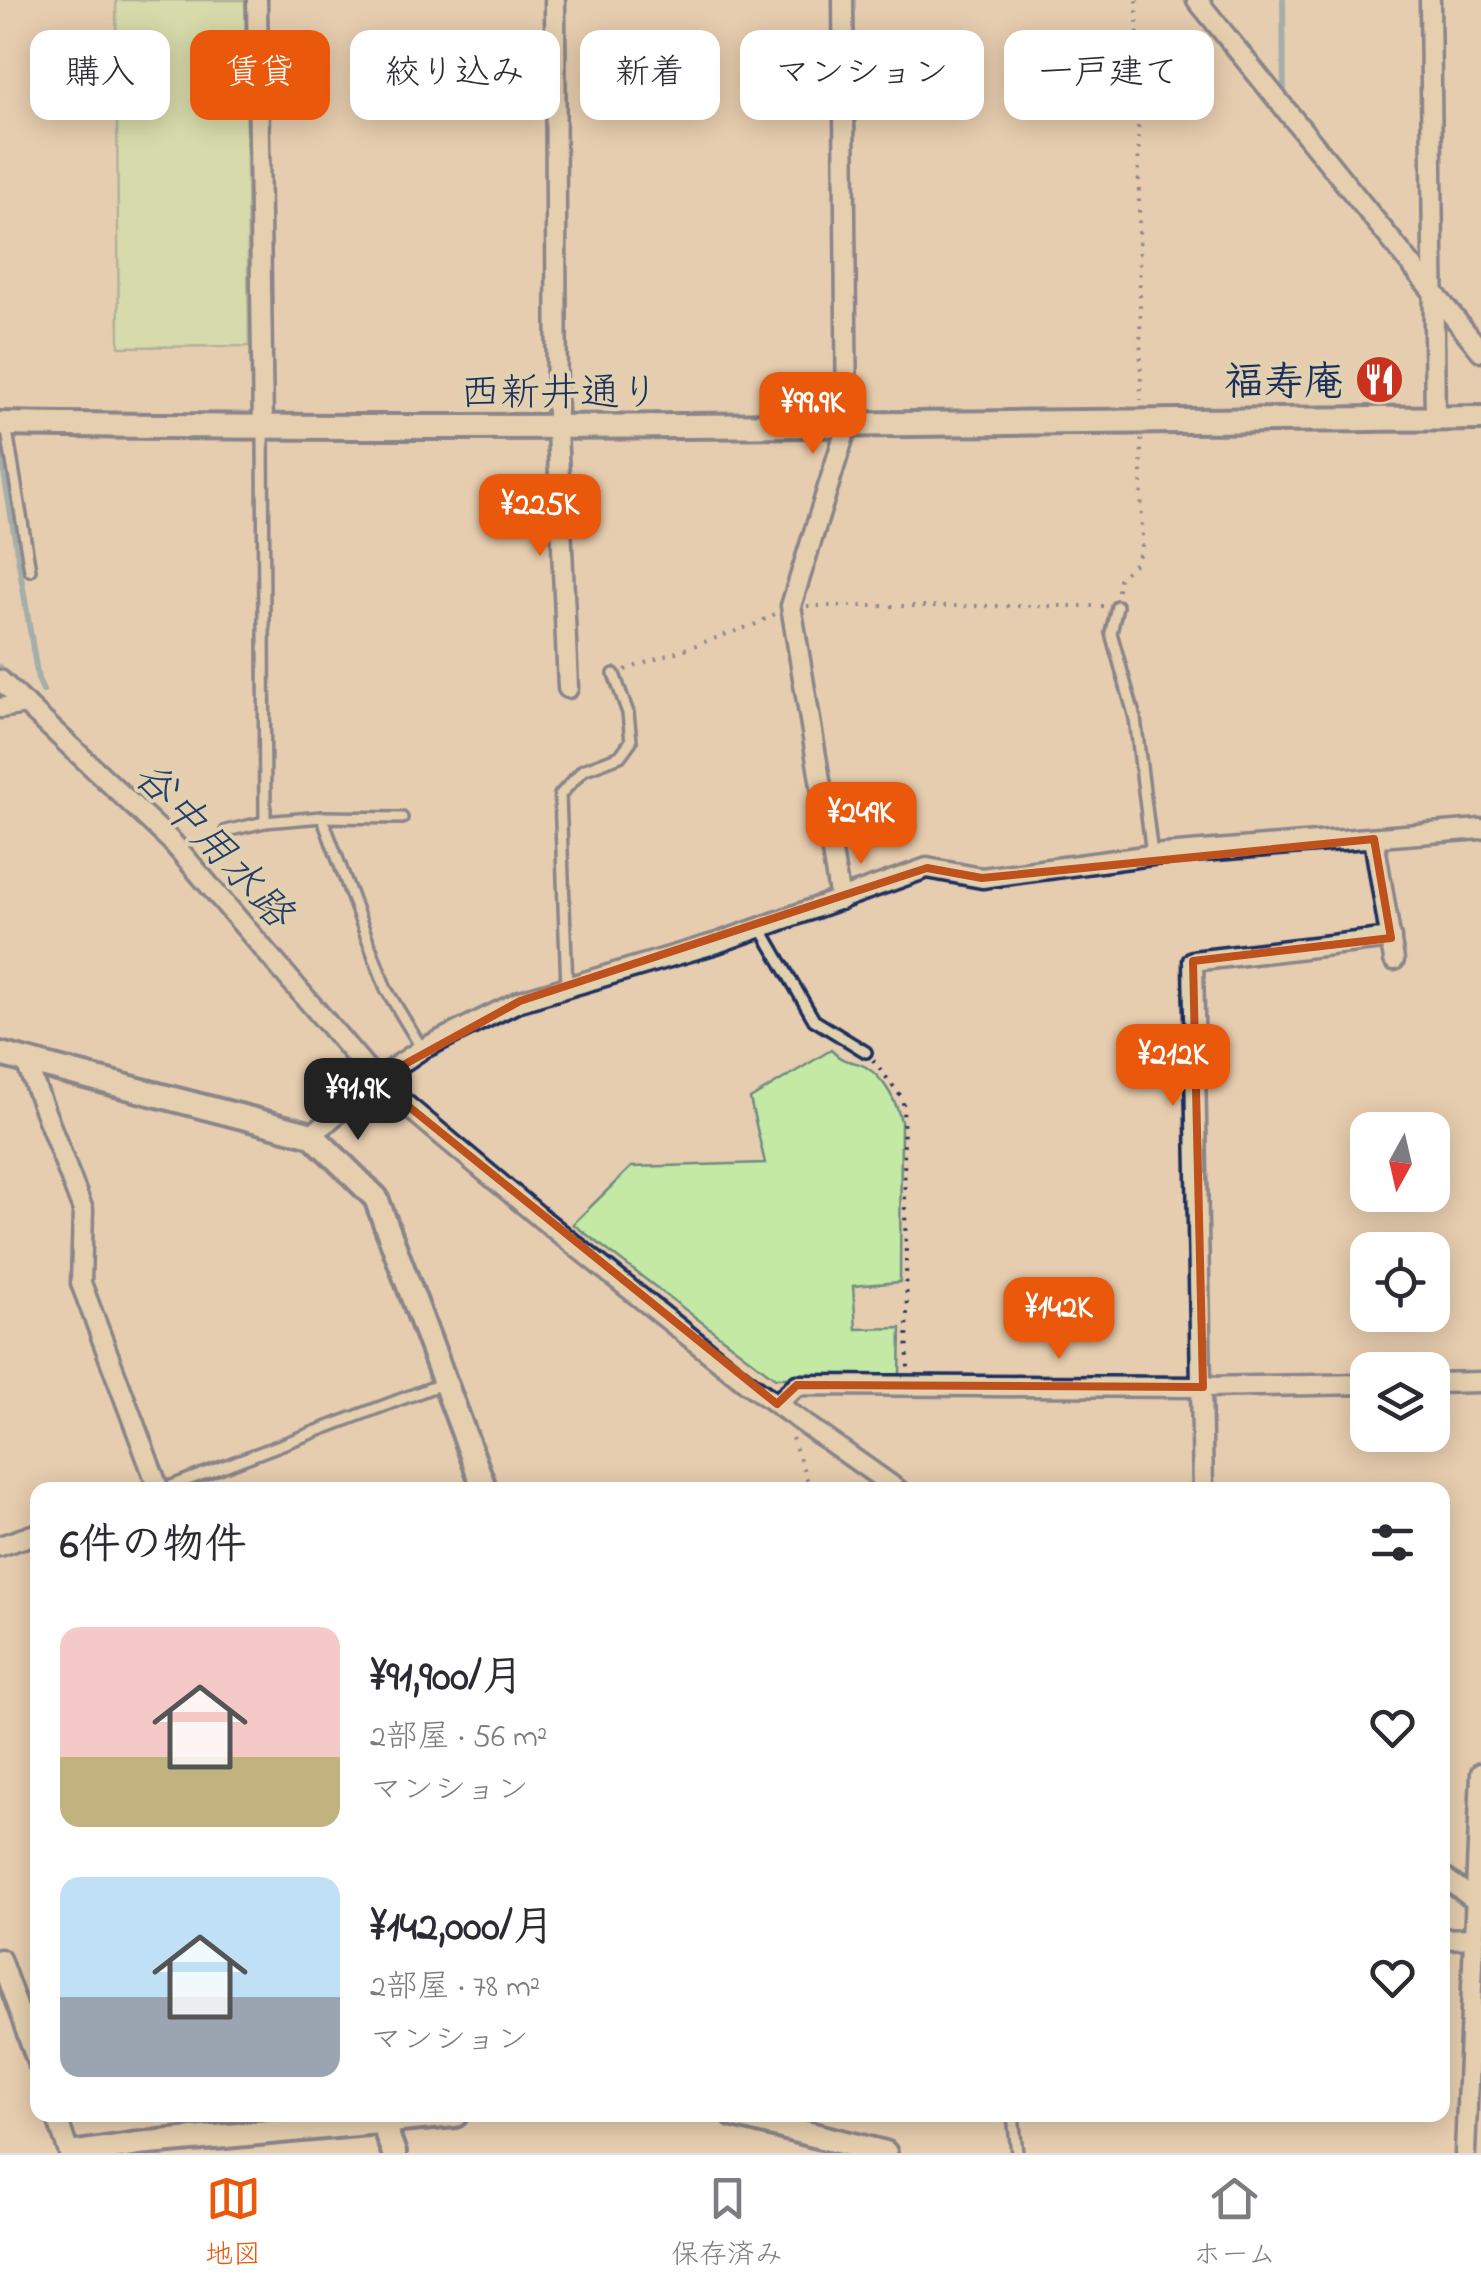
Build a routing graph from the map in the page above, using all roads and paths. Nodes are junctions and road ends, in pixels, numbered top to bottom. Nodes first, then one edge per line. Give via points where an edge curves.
1 (258, 0) edge
2 (556, 0) edge
3 (844, 0) edge
4 (1137, 0) edge
5 (1197, 0) edge
6 (1430, 0) edge
7 (1434, 292) junction
8 (1481, 351) edge
9 (1481, 418) edge
10 (1435, 419) junction
11 (1141, 423) junction
12 (3, 424) edge
13 (847, 426) junction
14 (558, 428) junction
15 (263, 429) junction
16 (30, 570) dead end
17 (790, 606) junction
18 (1118, 606) junction
19 (614, 674) joint
20 (0, 680) edge
21 (568, 688) dead end
22 (26, 704) junction
23 (0, 708) edge
24 (322, 817) junction
25 (402, 818) dead end
26 (264, 822) junction
27 (1481, 829) edge
28 (226, 831) dead end
29 (1374, 839) junction
30 (1152, 855) junction
31 (840, 900) junction
32 (761, 928) junction
33 (1391, 938) junction
34 (1394, 960) dead end
35 (567, 988) junction
36 (422, 1048) junction
37 (866, 1052) joint
38 (0, 1054) edge
39 (25, 1060) junction
40 (376, 1080) junction
41 (312, 1135) junction
42 (446, 1382) junction
43 (1450, 1382) edge
44 (1481, 1382) edge
45 (1350, 1384) edge
46 (908, 1385) junction
47 (1202, 1387) junction
48 (776, 1404) junction
49 (157, 1482) edge
50 (181, 1482) edge
51 (482, 1482) edge
52 (808, 1482) edge
53 (887, 1482) edge
54 (1203, 1482) edge
55 (30, 1536) edge
56 (0, 1546) edge
57 (1481, 1773) edge
58 (1450, 1882) edge
59 (1478, 1901) edge
60 (1450, 1938) edge
61 (1475, 1938) junction
62 (0, 1959) edge
63 (30, 2042) edge
64 (58, 2122) edge
65 (344, 2122) edge
66 (382, 2122) edge
67 (756, 2122) edge
68 (1015, 2122) edge
69 (831, 2146) edge
70 (69, 2153) edge
71 (78, 2153) edge
72 (394, 2153) edge
73 (885, 2153) edge
74 (1017, 2153) edge
75 (1465, 2153) edge

1 - 15 street
2 - 14 street
3 - 13 street
4 - 11 path
5 - 7 street
6 - 7 street
7 - 8 street
7 - 10 street
9 - 10 street, 西新井通り
10 - 11 street, 西新井通り
11 - 13 street, 西新井通り
11 - 18 path via 1142,549 1118,580
12 - 15 street, 西新井通り
12 - 16 lane
13 - 14 street, 西新井通り
13 - 17 street
14 - 15 street, 西新井通り
14 - 21 street
15 - 26 lane
17 - 18 path
17 - 19 path
17 - 31 street
18 - 30 lane via 1111,633 1135,718
19 - 35 lane via 631,741 620,756 583,770 560,795
20 - 22 street
22 - 23 street
22 - 40 street via 172,842
24 - 25 lane
24 - 26 lane
24 - 36 lane via 386,989
26 - 28 lane
27 - 29 street
29 - 30 street
29 - 33 street
30 - 31 street via 982,878 928,868
31 - 32 street
32 - 35 street
32 - 37 lane via 814,1020
33 - 34 street
33 - 47 street via 1193,961
35 - 36 street via 520,1002
36 - 40 street
37 - 46 path via 904,1100
38 - 39 street
39 - 41 street
39 - 49 street via 84,1210 81,1283
40 - 41 street
40 - 48 street
41 - 42 street via 376,1198
42 - 50 lane
42 - 51 street
43 - 44 street
45 - 47 street
46 - 47 street
46 - 48 street via 797,1385
47 - 54 street
48 - 52 path
48 - 53 street
55 - 56 street
57 - 59 street
58 - 59 street
59 - 61 street
60 - 61 street
61 - 75 street
62 - 63 street
64 - 70 street
65 - 71 street
66 - 72 street
67 - 69 street
68 - 74 lane
69 - 73 street

